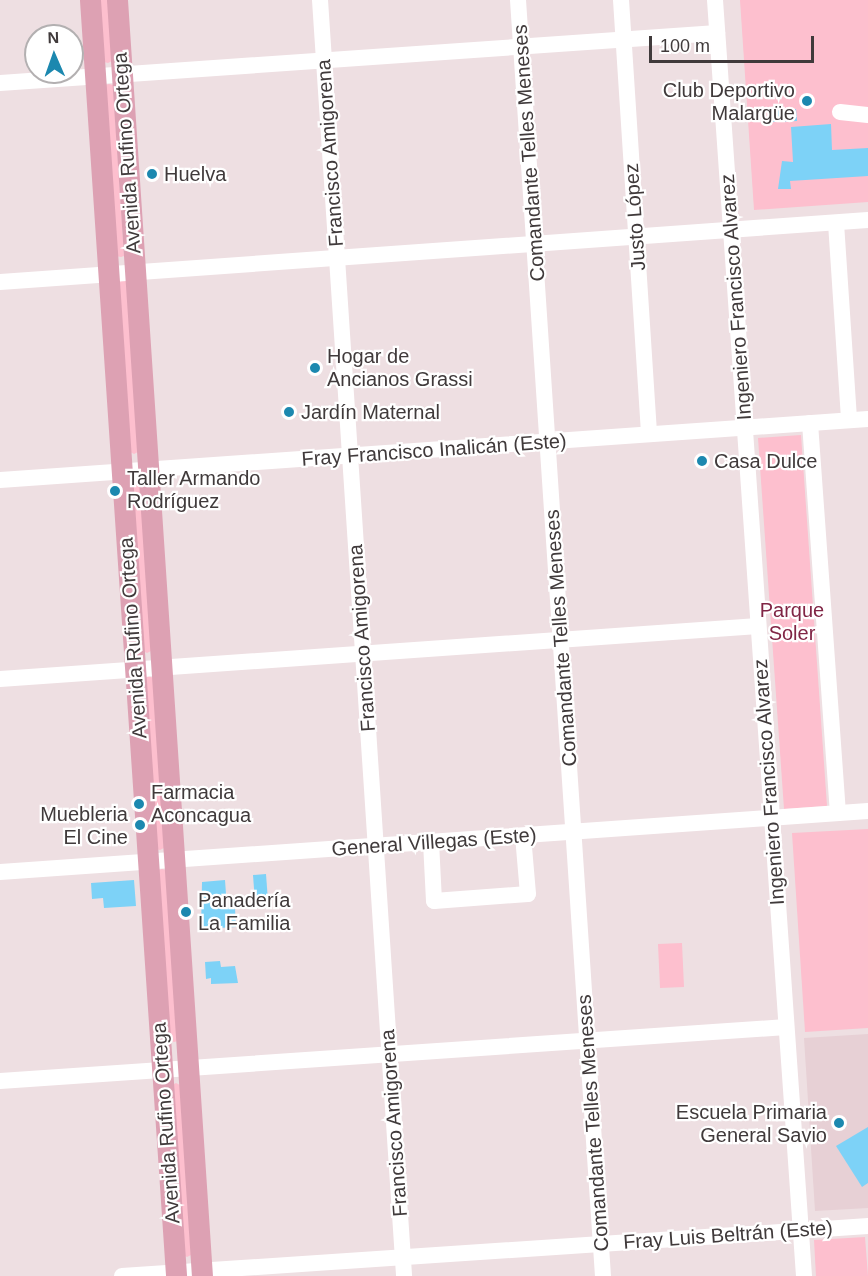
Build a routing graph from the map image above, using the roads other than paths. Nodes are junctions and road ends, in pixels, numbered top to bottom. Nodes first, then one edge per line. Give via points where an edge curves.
1 (90, 0) edge
2 (117, 0) edge
3 (320, 0) edge
4 (518, 0) edge
5 (621, 0) edge
6 (715, 0) edge
7 (717, 33) junction
8 (624, 40) junction
9 (522, 47) junction
10 (324, 61) junction
11 (122, 75) junction
12 (95, 76) junction
13 (0, 83) edge
14 (840, 112) dead end
15 (868, 116) edge
16 (868, 220) edge
17 (836, 222) junction
18 (731, 230) junction
19 (636, 237) junction
20 (535, 244) junction
21 (337, 258) junction
22 (135, 273) junction
23 (108, 274) junction
24 (0, 282) edge
25 (868, 419) edge
26 (849, 420) junction
27 (810, 423) junction
28 (745, 428) junction
29 (649, 434) junction
30 (548, 442) junction
31 (350, 456) junction
32 (148, 470) junction
33 (122, 472) junction
34 (0, 480) edge
35 (758, 626) junction
36 (561, 639) junction
37 (363, 653) junction
38 (161, 668) junction
39 (135, 669) junction
40 (0, 679) edge
41 (868, 811) edge
42 (838, 813) junction
43 (772, 818) junction
44 (574, 832) junction
45 (523, 836) junction
46 (431, 842) junction
47 (376, 846) junction
48 (174, 861) junction
49 (148, 863) junction
50 (0, 872) edge
51 (786, 1027) junction
52 (588, 1041) junction
53 (389, 1054) junction
54 (188, 1068) junction
55 (162, 1070) junction
56 (0, 1081) edge
57 (868, 1226) edge
58 (801, 1230) junction
59 (601, 1244) junction
60 (403, 1257) junction
61 (202, 1273) edge
62 (176, 1274) edge
63 (122, 1276) edge
64 (404, 1276) edge
65 (603, 1276) edge
66 (804, 1276) edge

1 - 12 main road, Avenida Rufino Ortega
2 - 11 main road, Avenida Rufino Ortega
3 - 10 street, Francisco Amigorena
4 - 9 street, Comandante Telles Meneses
5 - 8 street, Justo López
6 - 7 street, Ingeniero Francisco Alvarez
7 - 8 street
7 - 18 street, Ingeniero Francisco Alvarez
8 - 9 street
8 - 19 street, Justo López
9 - 10 street
9 - 20 street, Comandante Telles Meneses
10 - 11 street
10 - 21 street, Francisco Amigorena
11 - 12 street
11 - 22 main road, Avenida Rufino Ortega
12 - 13 street
12 - 23 main road, Avenida Rufino Ortega
14 - 15 street
16 - 17 street
17 - 18 street
17 - 26 street
18 - 19 street
18 - 28 street, Ingeniero Francisco Alvarez
19 - 20 street
19 - 29 street, Justo López
20 - 21 street
20 - 30 street, Comandante Telles Meneses
21 - 22 street
21 - 31 street, Francisco Amigorena
22 - 23 street
22 - 32 main road, Avenida Rufino Ortega
23 - 24 street
23 - 33 main road, Avenida Rufino Ortega
25 - 26 street, Fray Francisco Inalicán (Este)
26 - 27 street, Fray Francisco Inalicán (Este)
27 - 28 street, Fray Francisco Inalicán (Este)
27 - 42 street
28 - 29 street, Fray Francisco Inalicán (Este)
28 - 35 street, Ingeniero Francisco Alvarez
29 - 30 street, Fray Francisco Inalicán (Este)
30 - 31 street, Fray Francisco Inalicán (Este)
30 - 36 street, Comandante Telles Meneses
31 - 32 street, Fray Francisco Inalicán (Este)
31 - 37 street, Francisco Amigorena
32 - 33 street, Fray Francisco Inalicán (Este)
32 - 38 main road, Avenida Rufino Ortega
33 - 34 street, Fray Francisco Inalicán (Este)
33 - 39 main road, Avenida Rufino Ortega
35 - 36 street
35 - 43 street, Ingeniero Francisco Alvarez
36 - 37 street
36 - 44 street, Comandante Telles Meneses
37 - 38 street
37 - 47 street, Francisco Amigorena
38 - 39 street
38 - 48 main road, Avenida Rufino Ortega
39 - 40 street
39 - 49 main road, Avenida Rufino Ortega
41 - 42 street, General Villegas (Este)
42 - 43 street, General Villegas (Este)
43 - 44 street, General Villegas (Este)
43 - 51 street, Ingeniero Francisco Alvarez
44 - 45 street, General Villegas (Este)
44 - 52 street, Comandante Telles Meneses
45 - 46 street, General Villegas (Este)
45 - 46 street via 528,894 434,901
46 - 47 street, General Villegas (Este)
47 - 48 street, General Villegas (Este)
47 - 53 street, Francisco Amigorena
48 - 49 street, General Villegas (Este)
48 - 54 main road, Avenida Rufino Ortega
49 - 50 street, General Villegas (Este)
49 - 55 main road, Avenida Rufino Ortega
51 - 52 street
51 - 58 street, Ingeniero Francisco Alvarez
52 - 53 street
52 - 59 street, Comandante Telles Meneses
53 - 54 street
53 - 60 street, Francisco Amigorena
54 - 55 street
54 - 61 main road, Avenida Rufino Ortega
55 - 56 street
55 - 62 main road, Avenida Rufino Ortega
57 - 58 street, Fray Luis Beltrán (Este)
58 - 59 street, Fray Luis Beltrán (Este)
58 - 66 street, Ingeniero Francisco Alvarez
59 - 60 street, Fray Luis Beltrán (Este)
59 - 65 street, Comandante Telles Meneses
60 - 61 street, Fray Luis Beltrán (Este)
60 - 64 street, Francisco Amigorena
61 - 62 street, Fray Luis Beltrán (Este)
62 - 63 street, Fray Luis Beltrán (Este)

